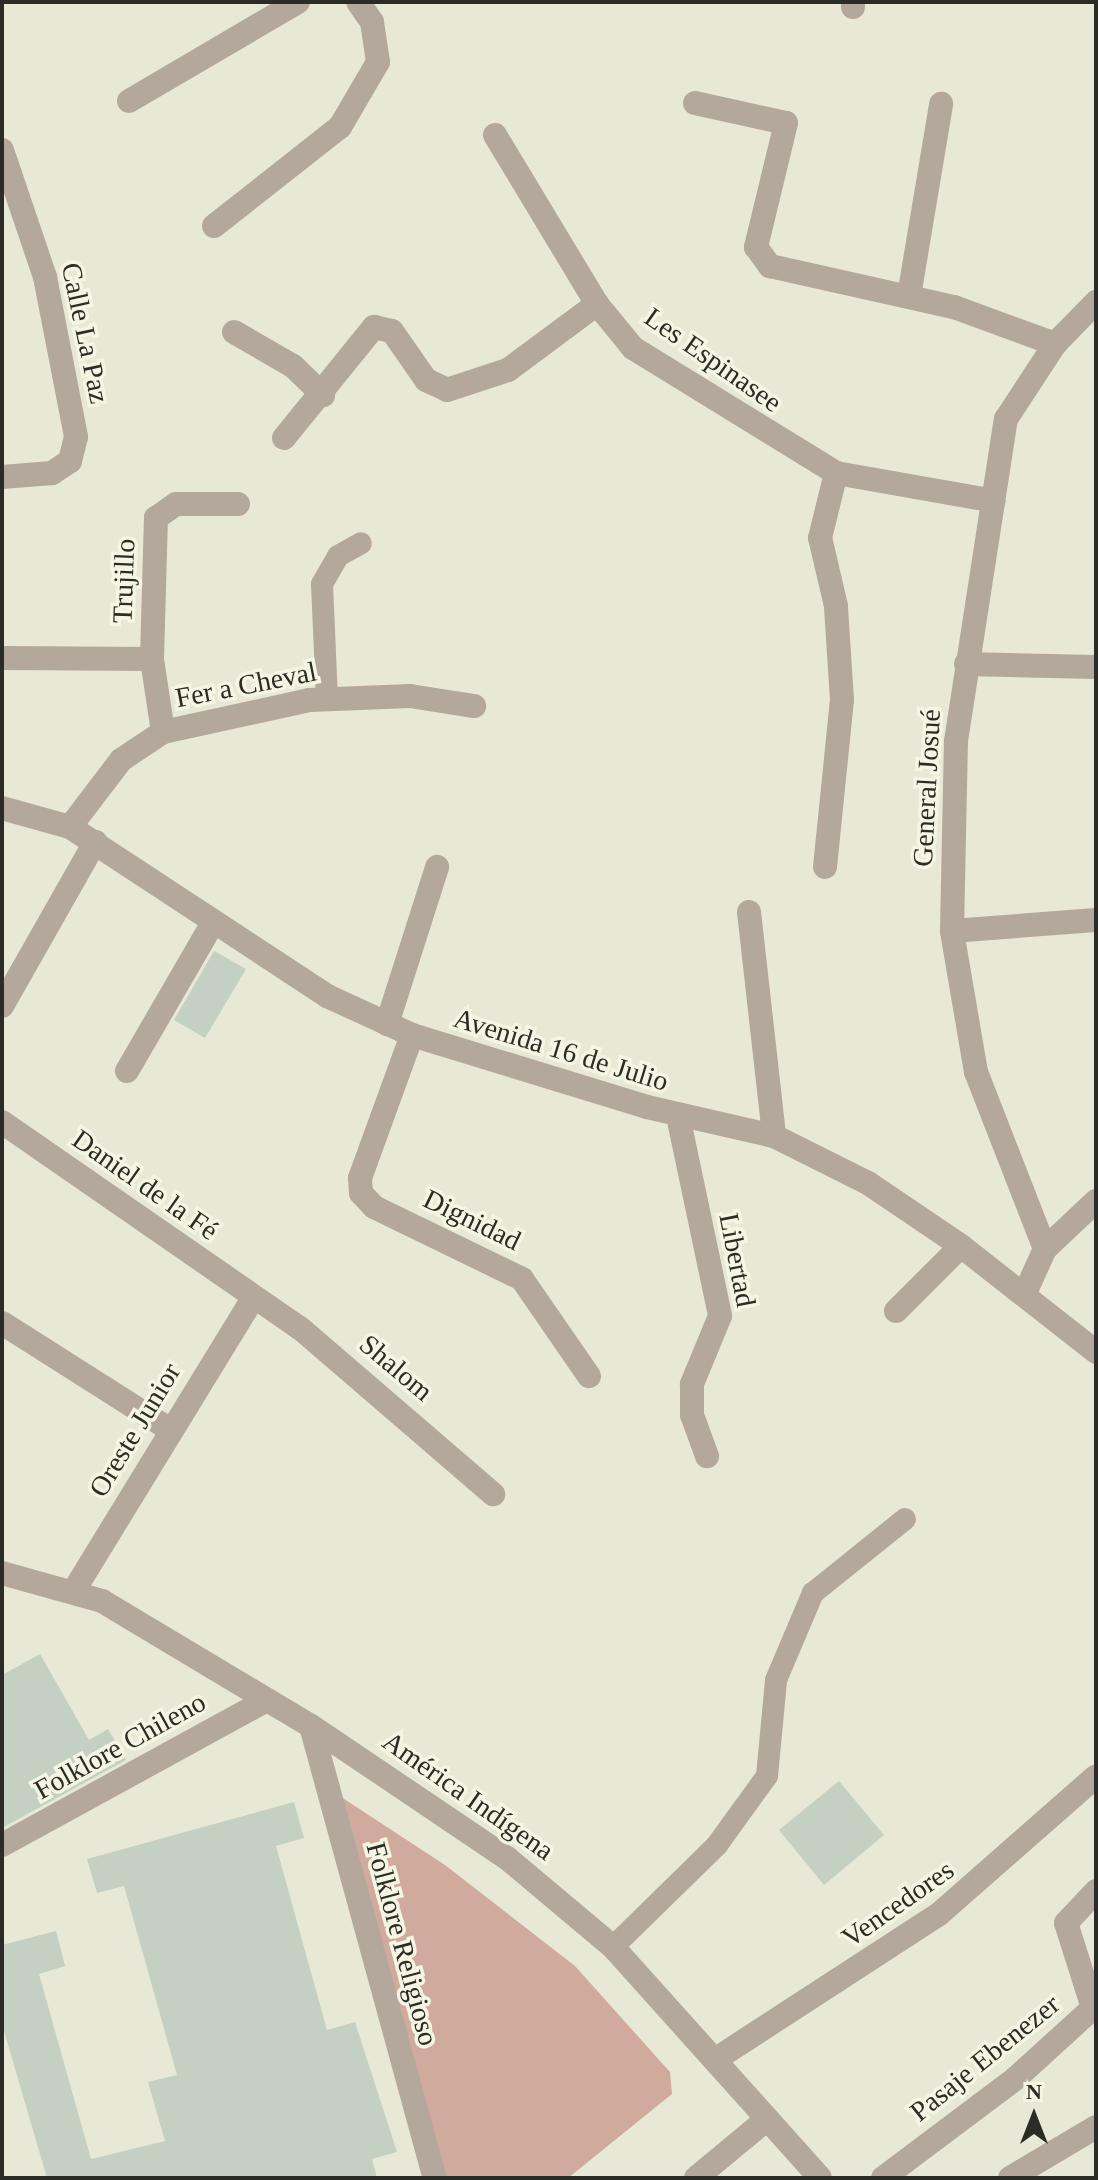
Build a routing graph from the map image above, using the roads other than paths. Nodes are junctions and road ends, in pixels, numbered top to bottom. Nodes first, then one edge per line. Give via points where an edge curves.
1 (298, 2) edge
2 (358, 2) edge
3 (129, 101) dead end
4 (695, 103) dead end
5 (941, 104) dead end
6 (495, 135) dead end
7 (2, 150) edge
8 (214, 226) dead end
9 (909, 296) junction
10 (1096, 302) edge
11 (597, 304) junction
12 (234, 332) dead end
13 (1055, 344) junction
14 (323, 395) junction
15 (284, 438) dead end
16 (836, 473) junction
17 (2, 477) edge
18 (994, 501) junction
19 (238, 504) dead end
20 (361, 543) dead end
21 (2, 658) edge
22 (152, 659) junction
23 (966, 664) junction
24 (1096, 667) edge
25 (327, 699) junction
26 (474, 706) dead end
27 (163, 732) junction
28 (2, 808) edge
29 (70, 827) junction
30 (95, 842) junction
31 (437, 867) dead end
32 (825, 867) dead end
33 (749, 912) dead end
34 (1096, 920) edge
35 (214, 921) junction
36 (952, 931) junction
37 (2, 1006) edge
38 (387, 1024) junction
39 (412, 1035) junction
40 (127, 1071) dead end
41 (678, 1116) junction
42 (2, 1122) edge
43 (774, 1136) junction
44 (1096, 1201) edge
45 (961, 1246) junction
46 (1045, 1249) junction
47 (1025, 1293) junction
48 (252, 1300) junction
49 (896, 1311) dead end
50 (2, 1323) edge
51 (1096, 1352) edge
52 (589, 1376) dead end
53 (169, 1429) junction
54 (707, 1456) dead end
55 (493, 1494) dead end
56 (905, 1519) dead end
57 (2, 1573) edge
58 (73, 1592) junction
59 (267, 1700) junction
60 (311, 1726) junction
61 (1096, 1776) edge
62 (2, 1845) edge
63 (1096, 1891) edge
64 (613, 1947) junction
65 (716, 2059) junction
66 (767, 2119) junction
67 (1096, 2127) edge
68 (435, 2178) edge
69 (696, 2178) edge
70 (820, 2178) edge
71 (883, 2178) edge
72 (1010, 2178) edge

1 - 3 street
2 - 8 street via 372,22 378,62 340,127
4 - 9 street via 786,123 758,236 760,259 842,287
5 - 9 street
6 - 11 street, Les Espinasee
7 - 17 street, Calle La Paz via 45,277 76,437 70,461 52,473
9 - 13 street
10 - 13 street, General Josué
11 - 14 street via 508,370 447,390 426,380 392,331 374,327
11 - 16 street, Les Espinasee via 645,356
12 - 14 street via 293,366
13 - 18 street, General Josué via 1006,419
14 - 15 street
16 - 18 street, Les Espinasee
16 - 32 street via 820,538 836,606 842,700
18 - 23 street, General Josué
19 - 22 street, Trujillo via 176,504 156,518
20 - 25 lane via 338,556 322,584
21 - 22 street
22 - 27 street, Trujillo
23 - 24 street
23 - 36 street, General Josué via 951,833
25 - 26 street, Fer a Cheval via 410,696
25 - 27 street, Fer a Cheval
27 - 29 street, Fer a Cheval via 121,760
28 - 29 street, Avenida 16 de Julio
29 - 30 street, Avenida 16 de Julio
30 - 35 street, Avenida 16 de Julio
30 - 37 street
31 - 38 street
33 - 43 street
34 - 36 street
35 - 38 street, Avenida 16 de Julio via 327,996
35 - 40 street
36 - 46 street, General Josué via 976,1072
38 - 39 street, Avenida 16 de Julio
39 - 41 street, Avenida 16 de Julio
39 - 52 street, Dignidad via 360,1178 361,1193 374,1207 522,1279
41 - 43 street, Avenida 16 de Julio
41 - 54 street, Libertad via 720,1316 692,1384 692,1415
42 - 48 street, Daniel de la Fé
43 - 45 street, Avenida 16 de Julio via 868,1183
44 - 46 street
45 - 47 street, Avenida 16 de Julio
45 - 49 street
46 - 47 street
47 - 51 street, Avenida 16 de Julio
48 - 53 street, Oreste Junior
48 - 55 street, Shalom via 379,1390
50 - 53 street
53 - 58 street, Oreste Junior
56 - 64 lane via 813,1593 776,1680 767,1776 717,1845
57 - 58 street, América Indígena
58 - 59 street, América Indígena via 102,1601
59 - 60 street, América Indígena
59 - 62 street, Folklore Chileno
60 - 64 street, América Indígena via 507,1858
60 - 68 street, Folklore Religioso
61 - 65 street, Vencedores via 938,1915
63 - 71 street, Pasaje Ebenezer via 1066,1923 1093,2008 1016,2078
64 - 65 street, América Indígena
65 - 66 street, América Indígena
66 - 69 street
66 - 70 street, América Indígena
67 - 72 street

